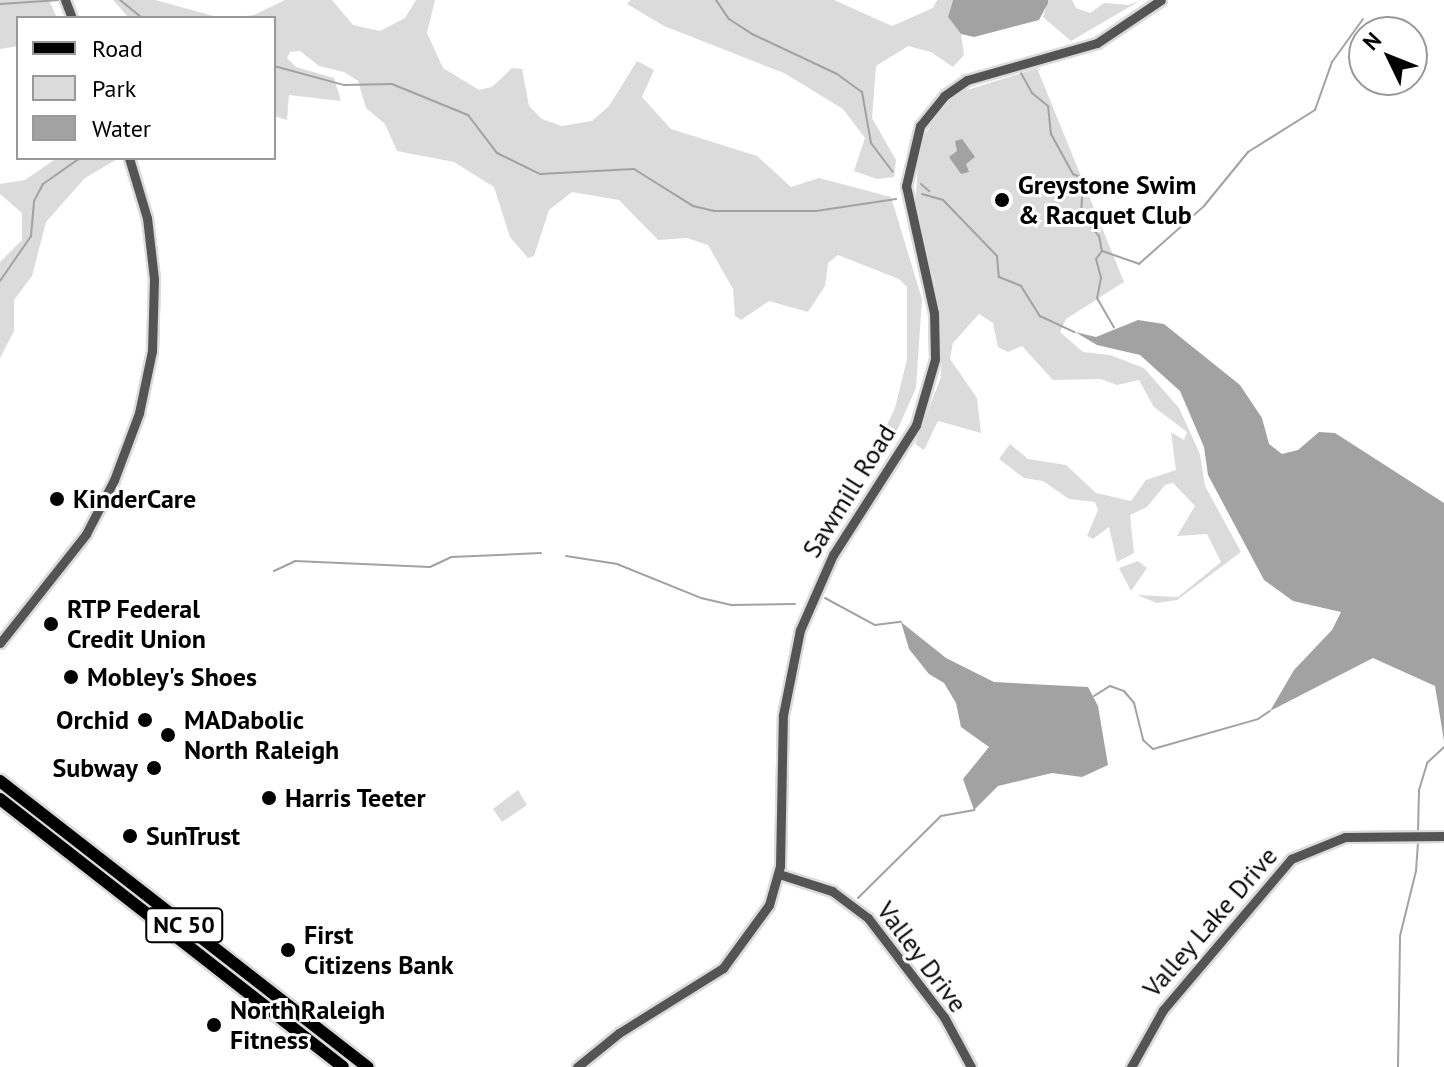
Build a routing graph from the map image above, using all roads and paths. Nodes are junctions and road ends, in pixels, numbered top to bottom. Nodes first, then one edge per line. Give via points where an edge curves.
1 (1161, 0) edge
2 (130, 160) edge
3 (0, 643) edge
4 (0, 781) edge
5 (0, 799) edge
6 (1444, 836) edge
7 (779, 874) junction
8 (343, 1067) edge
9 (368, 1067) edge
10 (577, 1067) edge
11 (971, 1067) edge
12 (1131, 1067) edge

1 - 7 street, Sawmill Road via 1097,43 967,80 935,105 914,139 906,186 934,313 935,359 916,425 839,544 800,630 783,715
2 - 3 street via 147,218 154,279 152,351 139,413 86,534
4 - 9 main road, NC 50
5 - 8 main road, NC 50
6 - 12 street, Valley Lake Drive via 1345,837 1291,859 1163,1010
7 - 10 street, Sawmill Road via 754,931 723,968 619,1033
7 - 11 street, Valley Drive via 832,891 868,918 944,1017

